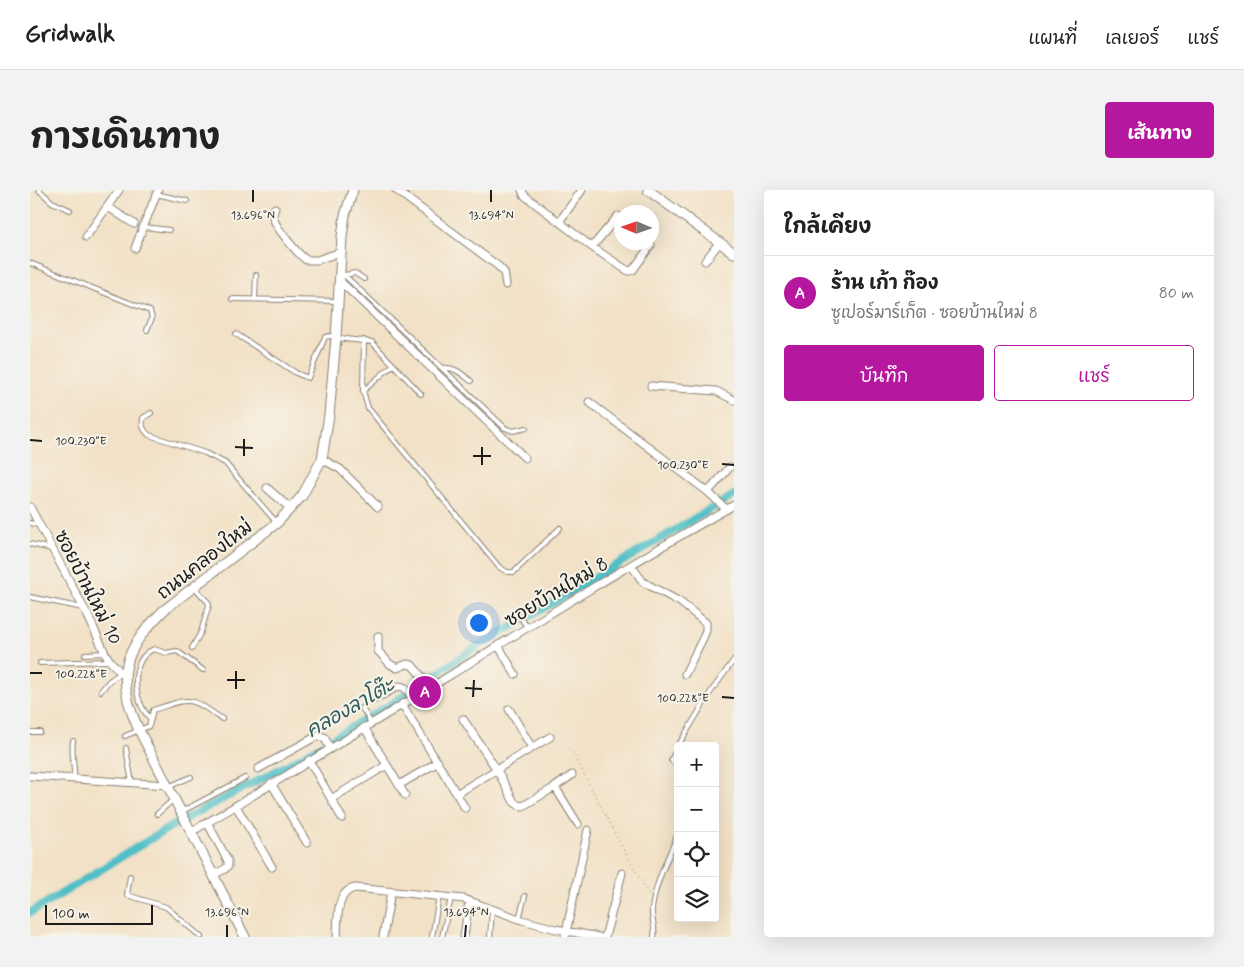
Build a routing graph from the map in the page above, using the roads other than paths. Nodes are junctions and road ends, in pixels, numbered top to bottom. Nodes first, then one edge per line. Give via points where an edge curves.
1 (39, 190) edge
2 (119, 190) edge
3 (353, 190) edge
4 (396, 190) edge
5 (522, 190) edge
6 (582, 190) edge
7 (648, 190) edge
8 (157, 192) edge
9 (187, 201) dead end
10 (108, 207) junction
11 (275, 208) dead end
12 (70, 210) dead end
13 (614, 221) edge
14 (559, 222) junction
15 (134, 224) dead end
16 (143, 227) junction
17 (169, 230) dead end
18 (86, 237) dead end
19 (719, 243) junction
20 (592, 247) junction
21 (135, 248) dead end
22 (648, 250) edge
23 (341, 252) junction
24 (734, 253) edge
25 (705, 261) dead end
26 (30, 263) edge
27 (256, 275) dead end
28 (341, 275) junction
29 (364, 279) dead end
30 (506, 285) dead end
31 (232, 299) dead end
32 (255, 299) junction
33 (338, 301) junction
34 (147, 330) dead end
35 (236, 334) dead end
36 (336, 337) junction
37 (364, 340) junction
38 (393, 365) junction
39 (442, 368) junction
40 (471, 381) dead end
41 (651, 386) dead end
42 (363, 391) junction
43 (421, 394) dead end
44 (734, 400) edge
45 (589, 402) dead end
46 (152, 413) dead end
47 (526, 428) dead end
48 (525, 458) dead end
49 (322, 459) junction
50 (730, 466) dead end
51 (267, 488) dead end
52 (708, 492) junction
53 (721, 505) junction
54 (734, 505) edge
55 (30, 507) edge
56 (378, 507) dead end
57 (291, 509) junction
58 (30, 523) edge
59 (278, 523) junction
60 (39, 525) junction
61 (560, 528) dead end
62 (30, 544) edge
63 (52, 549) junction
64 (631, 564) junction
65 (194, 587) junction
66 (30, 597) edge
67 (83, 608) junction
68 (517, 612) dead end
69 (525, 625) junction
70 (378, 636) dead end
71 (498, 645) junction
72 (192, 648) dead end
73 (85, 654) dead end
74 (105, 654) junction
75 (734, 660) edge
76 (110, 661) junction
77 (40, 663) dead end
78 (203, 670) dead end
79 (515, 674) dead end
80 (685, 674) dead end
81 (123, 675) junction
82 (428, 682) junction
83 (101, 691) dead end
84 (409, 694) junction
85 (375, 700) dead end
86 (402, 704) junction
87 (362, 708) dead end
88 (509, 709) dead end
89 (151, 719) junction
90 (222, 719) dead end
91 (463, 719) dead end
92 (370, 721) junction
93 (364, 727) junction
94 (139, 730) junction
95 (30, 732) edge
96 (40, 732) dead end
97 (125, 736) dead end
98 (550, 737) dead end
99 (73, 742) dead end
100 (680, 742) edge
101 (327, 743) junction
102 (126, 748) dead end
103 (532, 748) junction
104 (309, 760) junction
105 (438, 762) junction
106 (387, 765) junction
107 (258, 769) dead end
108 (496, 770) junction
109 (572, 775) dead end
110 (30, 776) edge
111 (191, 777) dead end
112 (74, 778) junction
113 (245, 778) dead end
114 (132, 783) junction
115 (271, 783) junction
116 (399, 785) junction
117 (167, 786) junction
118 (555, 787) junction
119 (458, 793) junction
120 (405, 795) dead end
121 (174, 799) junction
122 (331, 799) junction
123 (236, 806) junction
124 (465, 808) dead end
125 (157, 814) dead end
126 (182, 814) junction
127 (342, 818) dead end
128 (207, 822) junction
129 (578, 824) dead end
130 (189, 829) junction
131 (588, 830) dead end
132 (306, 843) dead end
133 (674, 843) edge
134 (272, 867) dead end
135 (622, 873) dead end
136 (213, 875) junction
137 (130, 876) dead end
138 (391, 892) junction
139 (439, 896) junction
140 (525, 896) dead end
141 (451, 897) junction
142 (469, 901) junction
143 (492, 911) junction
144 (519, 920) junction
145 (565, 934) edge
146 (201, 937) edge
147 (245, 937) edge
148 (338, 937) edge
149 (383, 937) edge
150 (432, 937) edge
151 (442, 937) edge
152 (464, 937) edge
153 (490, 937) edge
154 (599, 937) edge
155 (605, 937) edge
156 (654, 937) edge

1 - 12 lane via 52,202
2 - 10 street
3 - 23 street, ถนนคลองใหม่
4 - 30 street via 498,266 504,272
5 - 14 street
6 - 14 street
7 - 19 street
8 - 9 lane
8 - 16 street
10 - 15 street
10 - 18 street
11 - 23 street via 275,223 306,260
13 - 20 street
14 - 20 street
16 - 17 lane
16 - 21 street
19 - 24 street
19 - 25 street
20 - 22 street via 629,271
23 - 28 street, ถนนคลองใหม่
26 - 34 lane via 150,311 152,318
27 - 32 lane
28 - 29 lane via 355,273
28 - 33 street, ถนนคลองใหม่
28 - 39 lane
28 - 48 street
31 - 32 lane
32 - 33 lane
33 - 36 street, ถนนคลองใหม่
35 - 36 lane via 308,378 324,337
36 - 37 lane
36 - 49 street, ถนนคลองใหม่
37 - 38 lane via 372,342
37 - 42 lane
38 - 42 lane
38 - 43 lane
39 - 40 lane via 455,369
39 - 47 lane via 505,428 513,431
41 - 44 street via 716,391
42 - 61 lane via 368,408 499,567 514,572
45 - 52 street
46 - 59 lane via 143,418 145,432 225,463
49 - 56 street via 340,469
49 - 57 street, ถนนคลองใหม่
50 - 52 street
51 - 57 street
52 - 53 street
53 - 54 street, ซอยบ้านใหม่ 8
53 - 64 street, ซอยบ้านใหม่ 8
55 - 60 street, ซอยบ้านใหม่ 10
57 - 59 street, ถนนคลองใหม่
58 - 60 lane
59 - 65 street, ถนนคลองใหม่
60 - 63 street, ซอยบ้านใหม่ 10
62 - 63 lane
63 - 67 street, ซอยบ้านใหม่ 10
64 - 69 street, ซอยบ้านใหม่ 8
64 - 80 street via 644,582 680,602 706,623 704,636
65 - 72 lane via 209,605
65 - 81 street, ถนนคลองใหม่ via 164,610 142,634 133,647
66 - 67 lane
67 - 74 street, ซอยบ้านใหม่ 10
68 - 69 lane
69 - 71 street, ซอยบ้านใหม่ 8
70 - 82 street via 378,651 390,664 397,668 412,665
71 - 79 street
71 - 82 street, ซอยบ้านใหม่ 8
73 - 74 lane
74 - 76 street, ซอยบ้านใหม่ 10
75 - 100 lane
76 - 77 lane
76 - 81 street, ซอยบ้านใหม่ 10
78 - 89 lane via 177,651 166,653 154,649 148,652 138,668 136,688 142,709
81 - 83 lane via 109,681
81 - 94 street, ถนนคลองใหม่ via 129,707
82 - 84 street, ซอยบ้านใหม่ 8
84 - 85 street via 399,686
84 - 86 street, ซอยบ้านใหม่ 8
86 - 92 street, ซอยบ้านใหม่ 8
86 - 105 street
87 - 92 lane
88 - 103 street
89 - 90 lane via 153,710 185,700 197,702
89 - 94 lane via 150,726
91 - 108 street
92 - 93 street, ซอยบ้านใหม่ 8
93 - 101 street, ซอยบ้านใหม่ 8
93 - 106 street
94 - 97 lane
94 - 117 street, ถนนคลองใหม่
95 - 96 lane
98 - 103 street
99 - 112 lane
101 - 104 street, ซอยบ้านใหม่ 8
101 - 107 street via 317,736
102 - 114 lane
103 - 108 street
104 - 115 street, ซอยบ้านใหม่ 8
104 - 122 street
105 - 116 street
105 - 119 street
106 - 116 street
106 - 122 street
108 - 118 street via 518,805 523,806
108 - 119 street
109 - 118 street
110 - 112 street
111 - 117 lane
112 - 114 street
113 - 126 lane
114 - 117 street
115 - 123 street, ซอยบ้านใหม่ 8
115 - 132 street
116 - 120 street
117 - 121 street, ถนนคลองใหม่
118 - 129 street
119 - 124 street
121 - 125 lane
121 - 126 street, ถนนคลองใหม่
122 - 127 street
123 - 128 street, ซอยบ้านใหม่ 8
123 - 134 street
126 - 130 street, ถนนคลองใหม่
128 - 130 street, ซอยบ้านใหม่ 8
128 - 136 street via 228,861 225,869
130 - 136 street, ถนนคลองใหม่
131 - 145 street
133 - 156 lane via 653,902
135 - 155 street
136 - 147 street, ถนนคลองใหม่
137 - 146 lane via 127,895 166,907
138 - 139 street
138 - 148 street via 347,890 340,903
138 - 149 street
139 - 141 street
139 - 150 lane
140 - 144 lane
141 - 142 street
141 - 151 lane
142 - 143 street
142 - 152 street
143 - 144 street
143 - 153 lane
144 - 145 street
145 - 154 street

